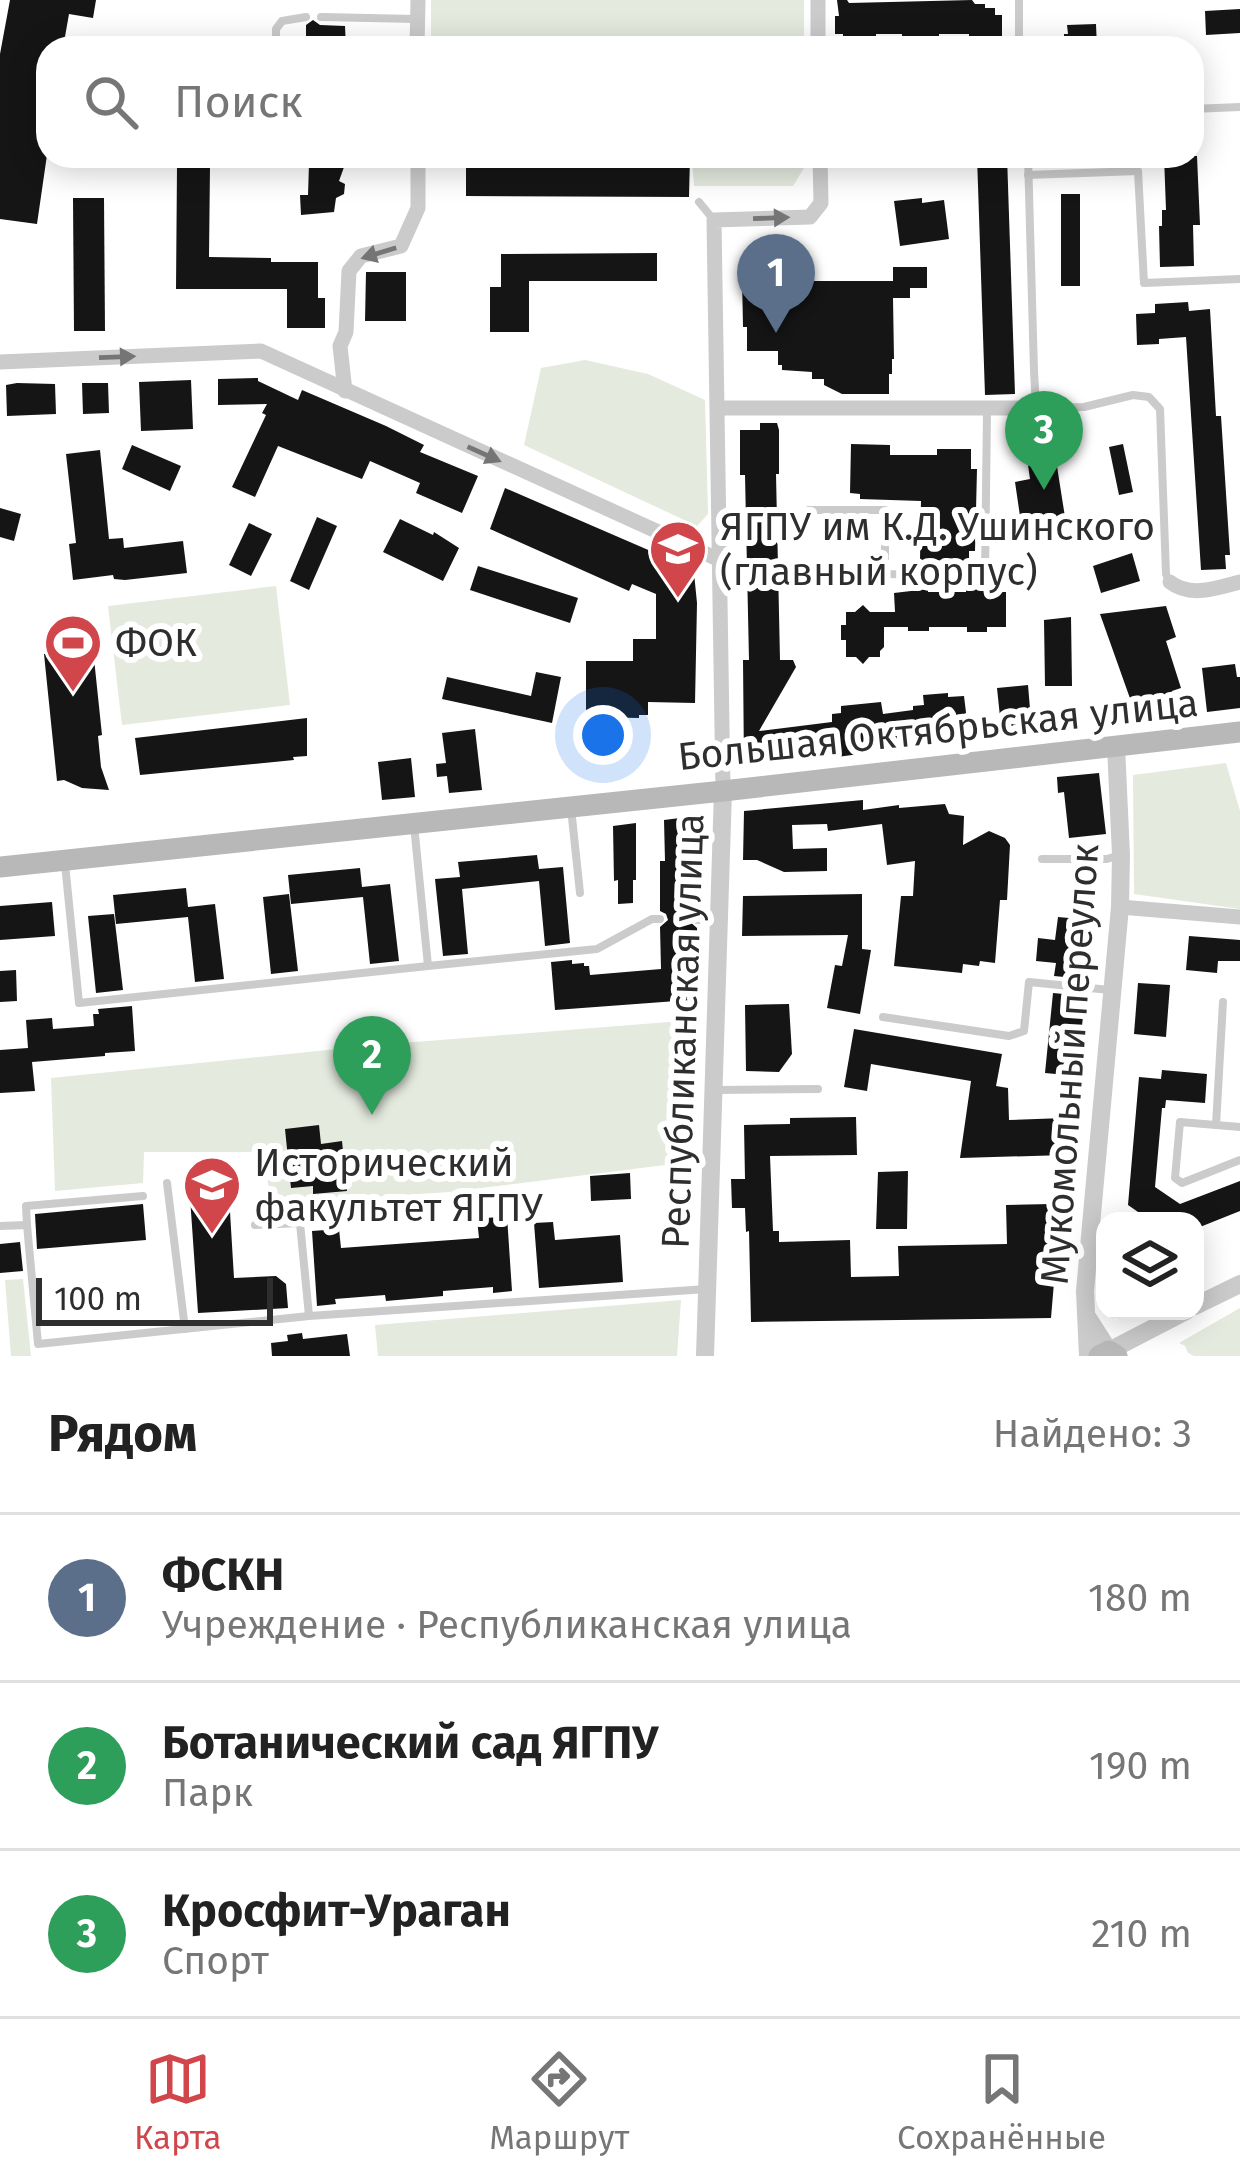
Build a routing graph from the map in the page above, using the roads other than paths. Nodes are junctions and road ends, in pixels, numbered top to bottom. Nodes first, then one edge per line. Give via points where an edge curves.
1 (418, 0) edge
2 (818, 0) edge
3 (1019, 0) edge
4 (306, 17) dead end
5 (321, 17) dead end
6 (418, 19) junction
7 (276, 36) edge
8 (417, 36) edge
9 (818, 36) edge
10 (1019, 36) edge
11 (1240, 107) edge
12 (1204, 108) edge
13 (418, 168) edge
14 (820, 168) edge
15 (1028, 168) edge
16 (1028, 175) junction
17 (699, 202) dead end
18 (714, 220) junction
19 (1240, 279) edge
20 (0, 362) edge
21 (345, 391) junction
22 (718, 408) junction
23 (987, 408) junction
24 (1036, 408) junction
25 (1042, 432) dead end
26 (809, 510) dead end
27 (722, 560) junction
28 (1170, 582) joint
29 (1240, 582) edge
30 (1240, 732) edge
31 (1116, 746) junction
32 (723, 790) junction
33 (571, 806) junction
34 (413, 823) junction
35 (1121, 855) junction
36 (1042, 859) dead end
37 (65, 860) junction
38 (0, 867) edge
39 (580, 893) dead end
40 (1120, 907) junction
41 (1240, 917) edge
42 (660, 919) dead end
43 (697, 920) dead end
44 (721, 920) junction
45 (428, 966) junction
46 (1111, 990) junction
47 (1223, 1001) dead end
48 (883, 1017) dead end
49 (818, 1089) dead end
50 (715, 1090) junction
51 (1216, 1125) junction
52 (1240, 1127) edge
53 (1240, 1160) edge
54 (167, 1183) dead end
55 (143, 1196) dead end
56 (27, 1225) junction
57 (255, 1225) dead end
58 (0, 1226) edge
59 (1240, 1284) edge
60 (708, 1289) junction
61 (1204, 1302) edge
62 (309, 1316) junction
63 (1169, 1320) edge
64 (185, 1329) junction
65 (1103, 1355) edge
66 (705, 1356) edge

1 - 6 street
2 - 9 street
3 - 10 lane
4 - 7 lane via 282,21
5 - 6 lane
6 - 8 street
11 - 12 lane
13 -> 21 street via 418,208 400,246 361,256 349,271 340,346
18 -> 14 street via 809,217 821,203
15 - 16 lane
16 - 19 lane via 1138,171 1144,283
16 - 24 lane
17 - 18 lane
18 - 22 street, Республиканская улица
20 -> 21 street via 261,351
21 -> 27 street
22 - 23 street
22 - 27 street, Республиканская улица
23 - 24 street
23 - 26 lane via 986,575 885,574 885,510
24 - 25 lane
24 - 28 lane via 1133,395 1157,403
27 - 32 street, Республиканская улица
28 - 29 street via 1186,591
30 - 31 main road, Большая Октябрьская улица
31 - 32 main road, Большая Октябрьская улица
31 - 35 street, Мукомольный переулок
32 - 33 main road, Большая Октябрьская улица
32 - 44 street, Республиканская улица
33 - 34 main road, Большая Октябрьская улица
33 - 39 lane
34 - 37 main road, Большая Октябрьская улица
34 - 45 lane
35 - 36 lane
35 - 40 street, Мукомольный переулок
37 - 38 main road, Большая Октябрьская улица
37 - 45 lane via 79,1003
40 - 41 street
40 - 46 street, Мукомольный переулок
42 - 45 lane via 597,949
43 - 44 lane
44 - 50 street, Республиканская улица
46 - 48 lane via 1029,982 1024,1031 1009,1036
46 - 65 street, Мукомольный переулок via 1084,1291
47 - 51 lane
49 - 50 lane
50 - 60 street, Республиканская улица
51 - 52 lane
51 - 53 lane via 1180,1122 1175,1178 1183,1183
54 - 64 lane
55 - 56 lane via 26,1206
56 - 58 lane
56 - 64 lane via 38,1345
57 - 62 lane via 299,1223
59 - 61 street
60 - 62 lane
60 - 66 street, Республиканская улица
62 - 64 lane
63 - 65 street

